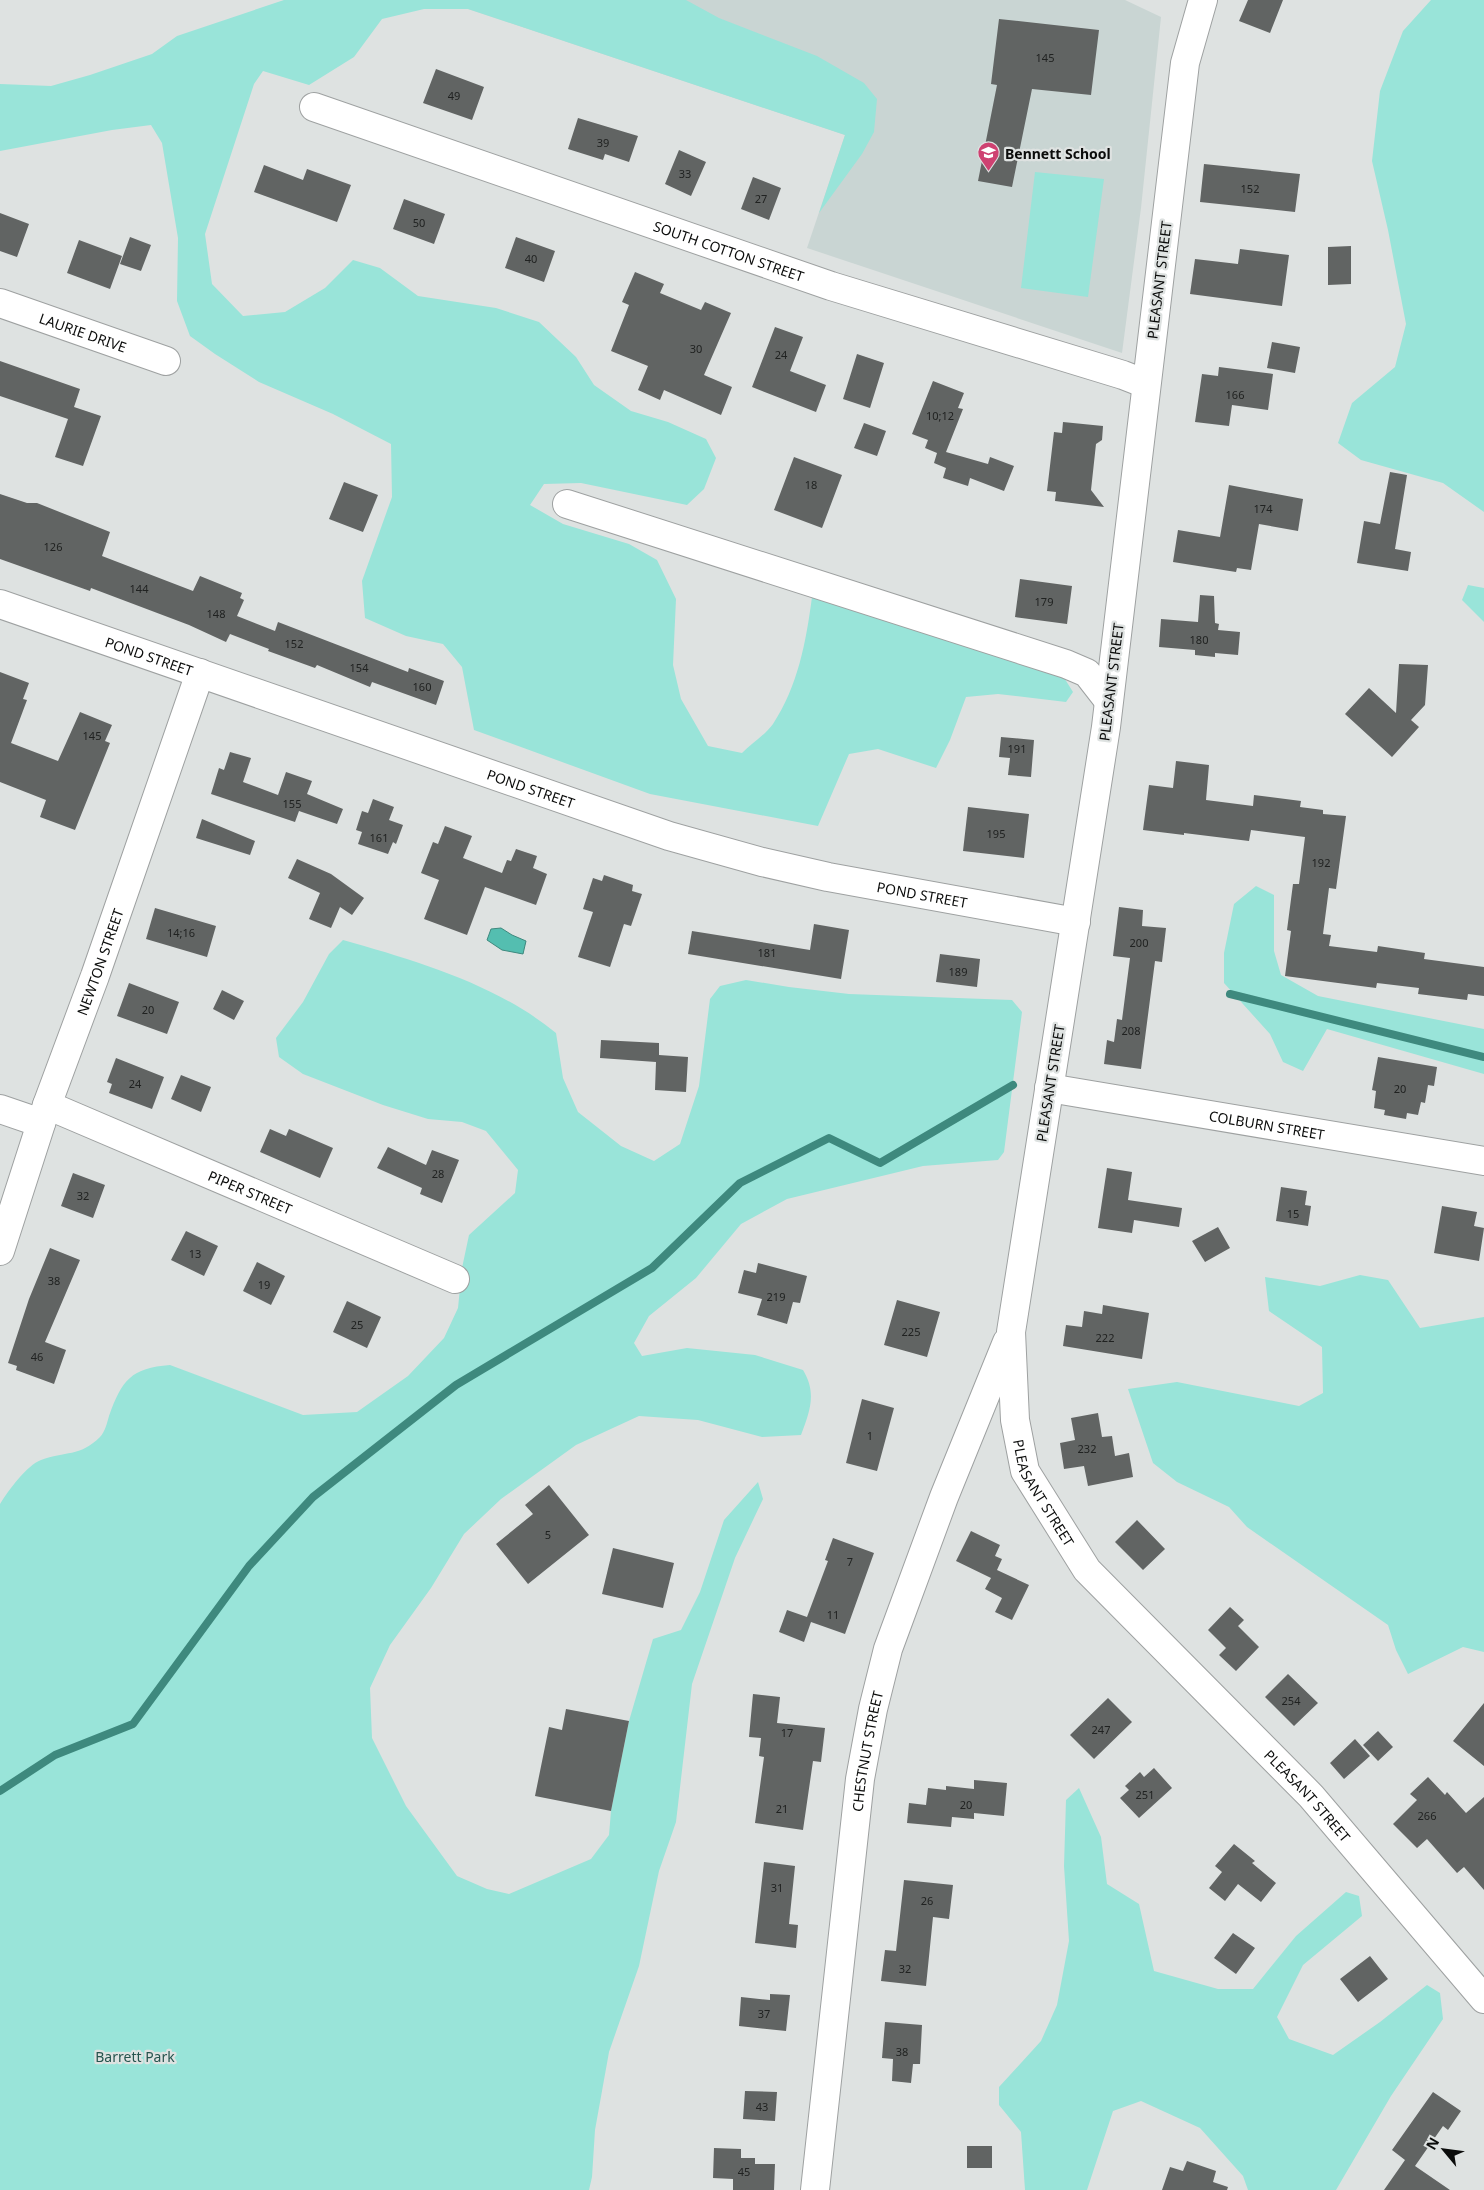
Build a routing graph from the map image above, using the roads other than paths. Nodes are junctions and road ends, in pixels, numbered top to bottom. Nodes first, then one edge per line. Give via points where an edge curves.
1 (1203, 0) edge
2 (314, 107) dead end
3 (0, 303) edge
4 (166, 361) dead end
5 (1146, 384) junction
6 (567, 504) dead end
7 (0, 604) edge
8 (200, 673) junction
9 (1108, 700) junction
10 (1076, 922) junction
11 (1049, 1088) junction
12 (0, 1109) edge
13 (44, 1114) junction
14 (1484, 1161) edge
15 (0, 1251) edge
16 (455, 1279) dead end
17 (1011, 1332) junction
18 (1484, 1999) edge
19 (815, 2190) edge

1 - 5 street, PLEASANT STREET via 1185,63
2 - 5 street, SOUTH COTTON STREET via 831,286
3 - 4 street, LAURIE DRIVE
5 - 9 street, PLEASANT STREET
6 - 9 street via 1066,664 1087,673
7 - 8 street, POND STREET
8 - 10 street, POND STREET via 669,836 819,875
8 - 13 street, NEWTON STREET
9 - 10 street, PLEASANT STREET
10 - 11 street, PLEASANT STREET
11 - 14 street, COLBURN STREET
11 - 17 street, PLEASANT STREET
12 - 13 street, PIPER STREET
13 - 15 street, NEWTON STREET
13 - 16 street, PIPER STREET
17 - 18 street, PLEASANT STREET via 1014,1420 1025,1471 1087,1570 1312,1796
17 - 19 street, CHESTNUT STREET via 944,1497 892,1640 873,1709 860,1779

